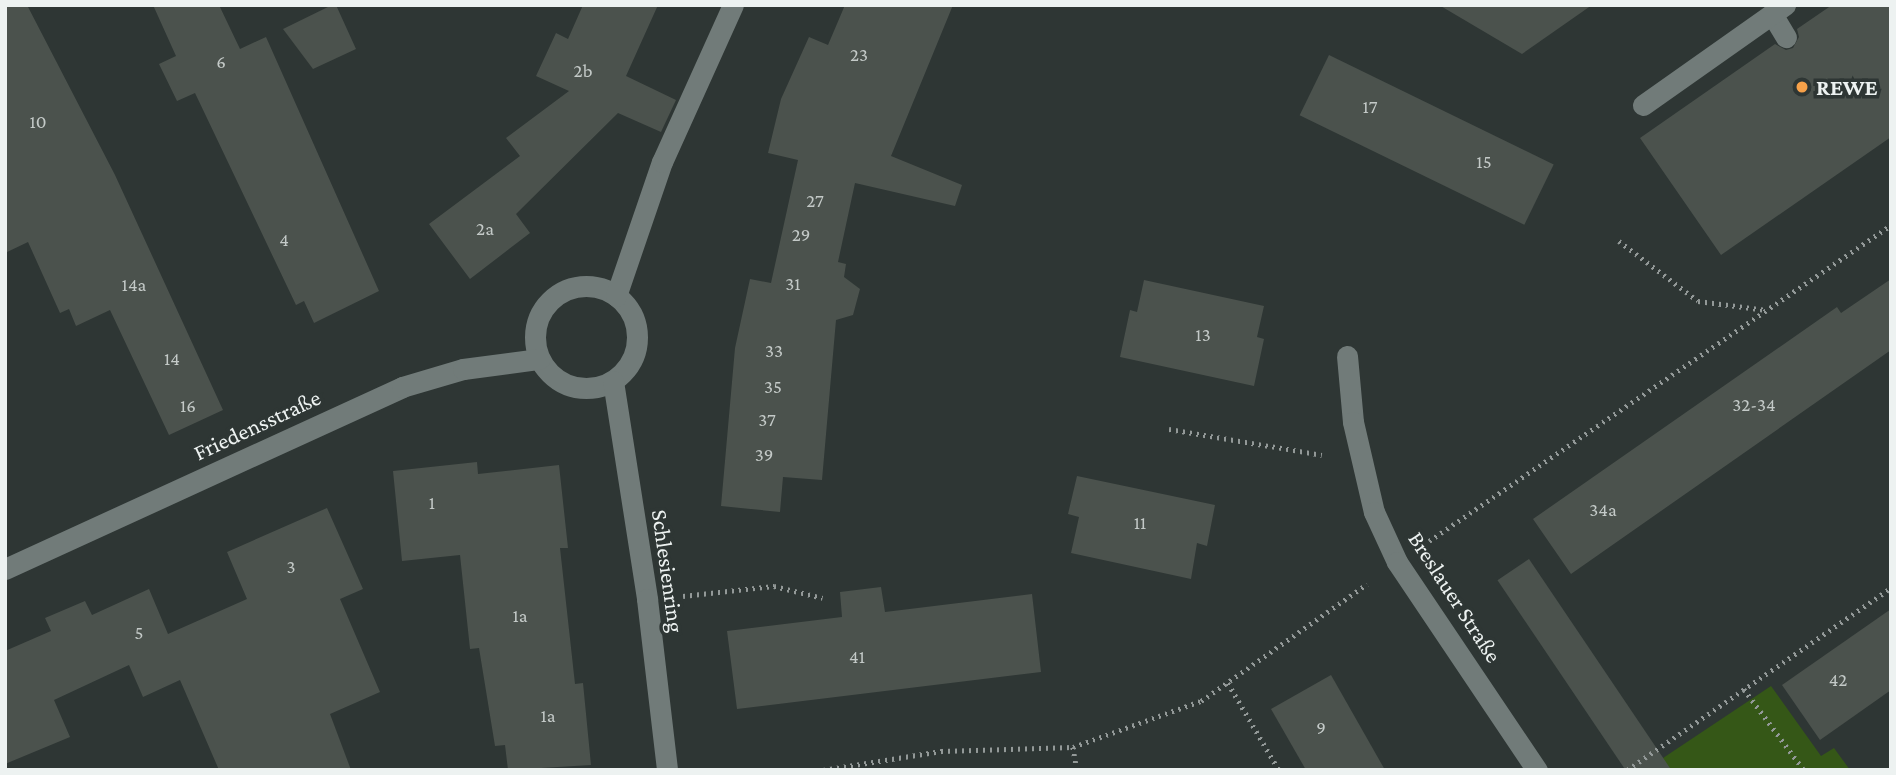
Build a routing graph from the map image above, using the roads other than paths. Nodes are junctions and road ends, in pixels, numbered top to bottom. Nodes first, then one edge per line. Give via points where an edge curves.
1 (733, 5) edge
2 (1778, 10) edge
3 (1786, 37) dead end
4 (1643, 105) dead end
5 (616, 296) junction
6 (1347, 356) dead end
7 (539, 359) junction
8 (613, 381) junction
9 (5, 569) edge
10 (667, 770) edge
11 (1537, 770) edge

1 - 5 street via 662,162
2 - 3 street
2 - 4 street
5 - 7 street via 589,285 565,290 548,302 535,331
5 - 8 street via 634,319 638,335 634,354
6 - 11 street, Breslauer Straße via 1361,461 1374,512 1397,562
7 - 8 street via 557,379 582,388
7 - 9 street, Friedensstraße via 463,369 402,387
8 - 10 street, Schlesienring via 647,599

